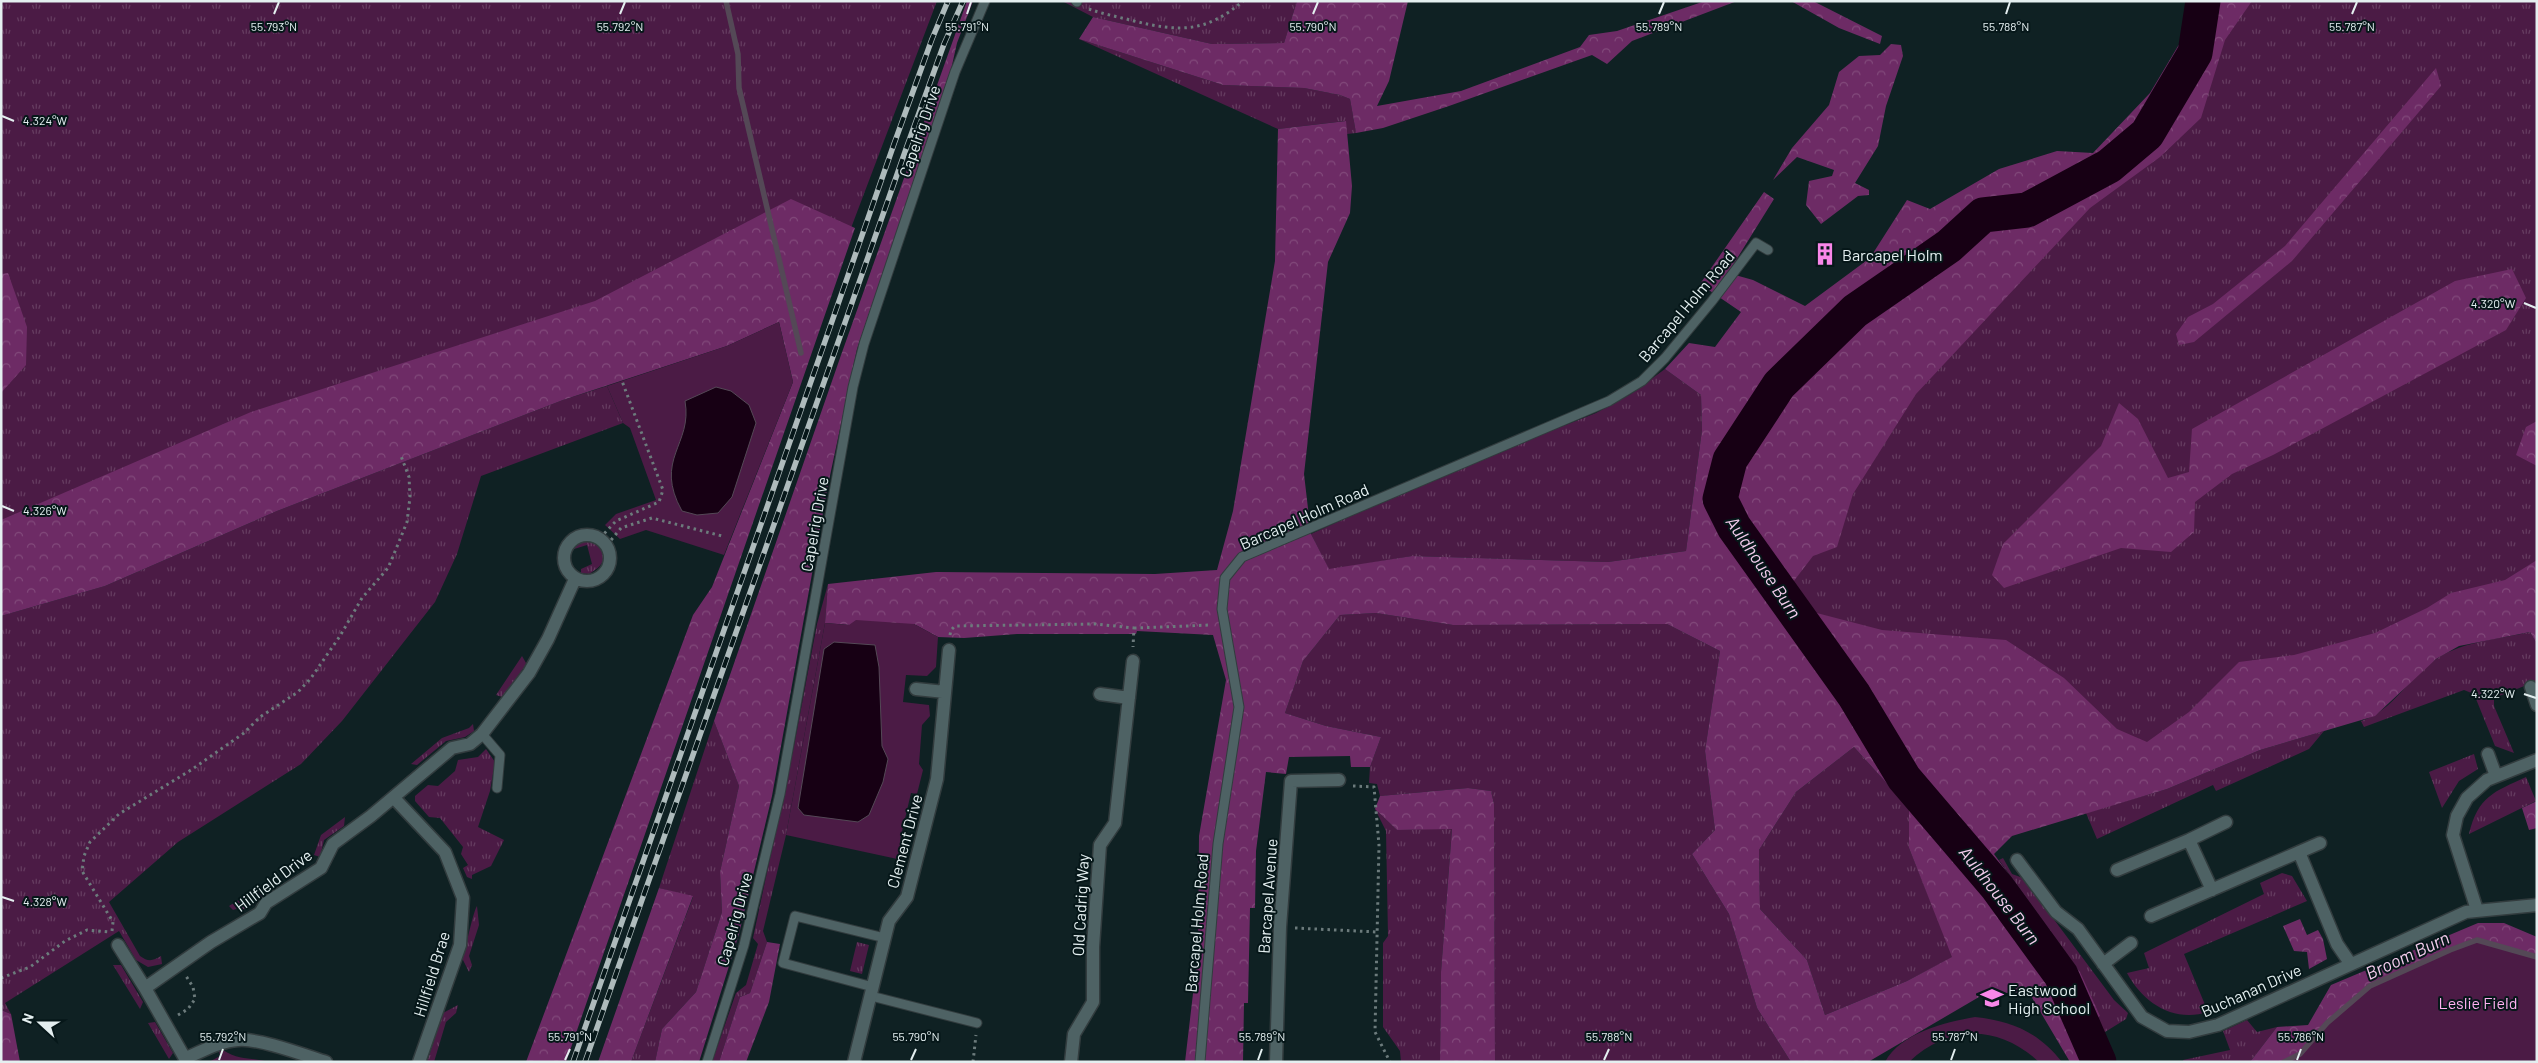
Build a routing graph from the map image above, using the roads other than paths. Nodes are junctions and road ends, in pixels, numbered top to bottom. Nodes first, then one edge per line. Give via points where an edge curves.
1 (985, 1) edge
2 (1768, 250) dead end
3 (575, 579) junction
4 (949, 650) dead end
5 (1133, 661) road end
6 (2530, 687) dead end
7 (916, 689) dead end
8 (945, 692) junction
9 (1100, 694) dead end
10 (1129, 698) junction
11 (2537, 705) edge
12 (482, 734) junction
13 (2488, 754) dead end
14 (2537, 760) edge
15 (2496, 776) junction
16 (1339, 780) road end
17 (497, 788) dead end
18 (394, 798) junction
19 (2226, 822) dead end
20 (2189, 840) junction
21 (2320, 843) dead end
22 (2298, 852) junction
23 (2017, 860) dead end
24 (2116, 870) dead end
25 (2212, 890) junction
26 (2537, 905) edge
27 (2477, 910) junction
28 (2152, 916) dead end
29 (885, 938) junction
30 (2131, 943) dead end
31 (118, 945) road end
32 (2103, 964) junction
33 (2350, 964) junction
34 (145, 988) junction
35 (872, 991) junction
36 (977, 1023) road end
37 (187, 1060) edge
38 (323, 1061) edge
39 (419, 1062) edge
40 (706, 1062) edge
41 (854, 1062) edge
42 (1071, 1062) edge
43 (1200, 1062) edge
44 (1276, 1062) edge

1 - 40 lane, Capelrig Drive via 952,82 864,344 853,387 780,794 744,945
2 - 43 lane, Barcapel Holm Road via 1756,243 1665,358 1642,381 1609,400 1242,557 1225,578 1222,608 1239,706 1218,844
3 - 3 street via 564,568 563,552 571,539 585,533 604,541 610,557 608,569 599,578 587,582
3 - 12 street, Hillfield Drive via 548,640 529,673
4 - 8 street, Clement Drive
5 - 10 street, Old Cadrig Way
6 - 11 street
7 - 8 street
8 - 29 street, Clement Drive via 937,779 907,897 889,920
9 - 10 street
10 - 42 street, Old Cadrig Way via 1115,823 1100,845 1093,1002 1074,1034
12 - 17 lane via 500,754
12 - 18 street, Hillfield Drive via 470,744 452,748
13 - 15 street
14 - 15 street
15 - 27 street via 2467,798 2457,816 2453,835
16 - 44 street, Barcapel Avenue via 1291,781 1280,928
18 - 34 street, Hillfield Drive via 333,844 320,868 266,903 260,913 210,942
18 - 39 street, Hillfield Brae via 445,852 463,898 460,945
19 - 20 street
20 - 24 street
20 - 25 street
21 - 22 street
22 - 25 street
22 - 33 street via 2337,944
23 - 32 street, Buchanan Drive via 2056,912 2078,929
25 - 28 street
26 - 27 street, Buchanan Drive
27 - 33 street, Buchanan Drive
29 - 35 street, Clement Drive
29 - 35 lane via 795,916 783,963
30 - 32 street
31 - 34 street
32 - 33 street, Buchanan Drive via 2142,1018 2167,1031 2189,1032 2218,1025
34 - 37 street
35 - 36 lane
35 - 41 street, Clement Drive
37 - 38 street via 219,1044 238,1040

